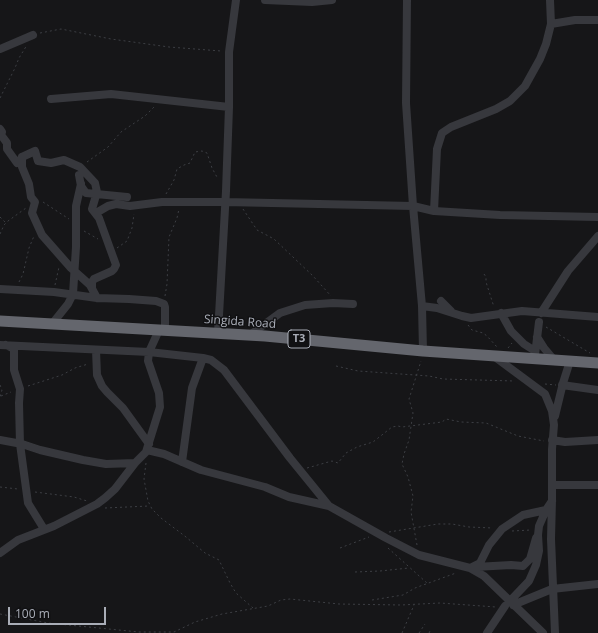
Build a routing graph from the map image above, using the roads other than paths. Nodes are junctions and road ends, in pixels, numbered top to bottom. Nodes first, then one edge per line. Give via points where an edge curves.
1 (236, 0) edge
2 (265, 0) edge
3 (332, 0) edge
4 (407, 0) edge
5 (550, 0) edge
6 (598, 20) edge
7 (551, 24) junction
8 (33, 35) road end
9 (0, 49) edge
10 (51, 99) dead end
11 (229, 107) junction
12 (0, 129) edge
13 (22, 157) junction
14 (80, 171) junction
15 (81, 184) junction
16 (96, 195) junction
17 (127, 197) dead end
18 (225, 202) junction
19 (413, 206) junction
20 (434, 211) junction
21 (96, 213) junction
22 (598, 217) edge
23 (598, 236) edge
24 (75, 272) junction
25 (92, 288) junction
26 (0, 289) edge
27 (73, 294) junction
28 (97, 298) junction
29 (441, 301) dead end
30 (353, 304) dead end
31 (422, 306) junction
32 (452, 312) junction
33 (541, 313) junction
34 (498, 314) junction
35 (598, 317) edge
36 (0, 321) edge
37 (539, 322) road end
38 (52, 324) junction
39 (162, 330) junction
40 (218, 333) junction
41 (250, 335) junction
42 (537, 337) junction
43 (3, 345) edge
44 (96, 350) junction
45 (423, 351) junction
46 (149, 352) junction
47 (535, 355) junction
48 (500, 357) junction
49 (203, 358) junction
50 (595, 359) edge
51 (555, 360) junction
52 (570, 362) junction
53 (562, 385) junction
54 (598, 390) edge
55 (554, 424) junction
56 (0, 440) edge
57 (552, 440) junction
58 (598, 440) edge
59 (20, 444) junction
60 (147, 450) junction
61 (182, 462) junction
62 (135, 463) junction
63 (552, 485) junction
64 (598, 485) edge
65 (552, 500) junction
66 (329, 506) junction
67 (546, 510) junction
68 (44, 529) junction
69 (539, 529) junction
70 (0, 553) edge
71 (472, 568) junction
72 (598, 584) edge
73 (552, 589) junction
74 (509, 604) junction
75 (487, 633) edge
76 (543, 633) edge
77 (555, 633) edge

1 - 11 street via 229,52
2 - 3 street
4 - 19 street via 406,102
5 - 7 street
6 - 7 street via 574,20
7 - 20 street via 540,59 517,94 496,109 442,133 437,149
8 - 9 street
10 - 11 street via 103,94
11 - 18 street
12 - 13 street via 7,149 17,163
13 - 14 street via 35,151 38,161 51,163 64,160
13 - 24 street via 22,167 31,197 35,202 32,213 38,228 45,241
14 - 15 street
14 - 16 street via 95,183
15 - 16 street via 86,193
15 - 24 street via 76,206
16 - 17 street
16 - 21 street via 92,209
18 - 19 street
18 - 21 street via 112,204
18 - 40 street
19 - 20 street
19 - 31 street
20 - 22 street
21 - 25 street via 116,265 114,270 94,279
23 - 33 street via 568,271
24 - 25 street
24 - 27 street
25 - 28 street
26 - 27 street
27 - 28 street
27 - 38 street
28 - 39 street via 156,301 164,304
29 - 32 street
30 - 41 street via 305,305 280,313
31 - 32 street
31 - 45 street
32 - 34 street via 471,318
33 - 34 street
33 - 35 street
34 - 47 street
36 - 38 highway, Singida Road / T3
37 - 42 street
38 - 39 highway, Singida Road / T3
39 - 40 highway, Singida Road / T3
39 - 46 street
40 - 41 highway, Singida Road / T3
41 - 45 highway, Singida Road / T3
42 - 47 street
42 - 51 street
43 - 44 street
43 - 59 street via 14,349 14,370 20,389
44 - 46 street
44 - 60 street via 98,375 102,386 123,408
45 - 48 highway, Singida Road / T3
46 - 49 street
46 - 60 street via 148,361 160,400 159,414
47 - 48 highway, Singida Road / T3
47 - 51 highway, Singida Road / T3
48 - 55 street via 545,394
49 - 61 street via 192,388
49 - 66 street via 216,363 224,370
50 - 52 highway, Singida Road / T3
51 - 52 highway, Singida Road / T3
52 - 53 street
53 - 54 street
53 - 55 street
55 - 57 street
56 - 59 street
57 - 58 street
57 - 63 street
59 - 62 street via 106,464
59 - 68 street via 28,503
60 - 61 street
60 - 62 street
61 - 66 street via 213,474 265,487 295,499
62 - 68 street via 115,489 95,505
63 - 64 street
63 - 65 street
65 - 67 street
65 - 73 street
66 - 71 street via 419,555
67 - 69 street
67 - 71 street via 523,515 502,529 489,545 480,564
68 - 70 street via 18,540
69 - 71 street via 530,559 523,566
69 - 74 street via 536,566 529,580
71 - 74 street via 484,576
72 - 73 street
73 - 74 street
73 - 77 street
74 - 75 street
74 - 76 street

